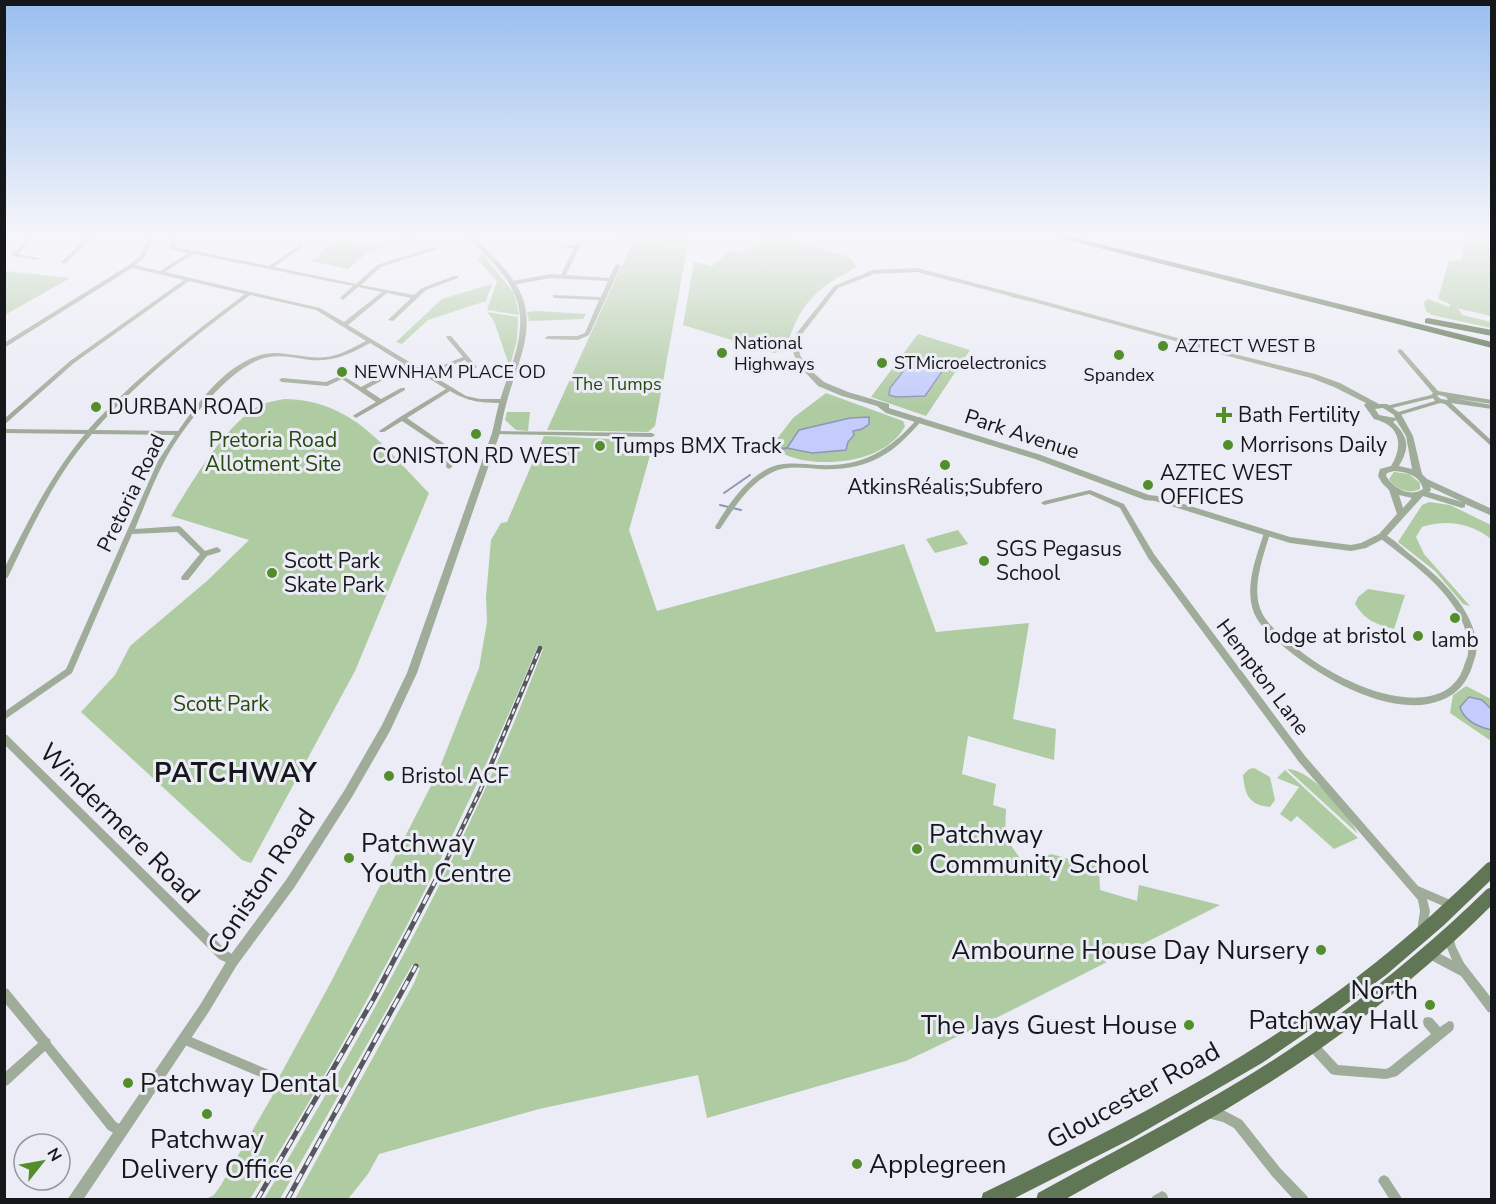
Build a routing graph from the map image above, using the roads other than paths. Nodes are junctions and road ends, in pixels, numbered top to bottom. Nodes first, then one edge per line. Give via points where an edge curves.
1 (86, 294) edge
2 (167, 294) edge
3 (247, 294) edge
4 (254, 294) edge
5 (348, 294) edge
6 (382, 294) edge
7 (398, 294) edge
8 (418, 294) edge
9 (518, 294) edge
10 (605, 294) edge
11 (832, 294) edge
12 (1011, 294) edge
13 (1287, 294) edge
14 (1316, 294) edge
15 (555, 296) dead end
16 (414, 297) junction
17 (344, 298) dead end
18 (602, 299) junction
19 (1346, 309) junction
20 (391, 320) dead end
21 (344, 325) junction
22 (1491, 335) edge
23 (449, 337) dead end
24 (548, 338) dead end
25 (370, 341) junction
26 (1491, 345) edge
27 (4, 346) edge
28 (1400, 351) dead end
29 (1491, 351) edge
30 (466, 358) junction
31 (408, 364) junction
32 (474, 367) dead end
33 (426, 374) junction
34 (282, 380) dead end
35 (362, 389) junction
36 (403, 389) dead end
37 (450, 389) junction
38 (1435, 394) junction
39 (1447, 400) junction
40 (503, 401) junction
41 (381, 402) junction
42 (1491, 402) edge
43 (1374, 407) junction
44 (1388, 407) junction
45 (1491, 407) edge
46 (356, 416) dead end
47 (1397, 416) junction
48 (402, 418) junction
49 (920, 419) junction
50 (1386, 420) junction
51 (4, 423) edge
52 (4, 431) edge
53 (90, 431) junction
54 (382, 431) dead end
55 (178, 433) junction
56 (496, 433) junction
57 (652, 435) dead end
58 (1491, 445) edge
59 (449, 467) dead end
60 (1395, 468) junction
61 (1418, 475) junction
62 (1425, 481) junction
63 (1393, 489) junction
64 (1422, 495) junction
65 (1044, 503) dead end
66 (1401, 513) junction
67 (1491, 513) edge
68 (1491, 519) edge
69 (718, 527) dead end
70 (129, 532) junction
71 (1267, 533) junction
72 (1382, 536) junction
73 (217, 550) dead end
74 (204, 554) junction
75 (4, 577) edge
76 (185, 578) dead end
77 (4, 717) edge
78 (4, 738) edge
79 (1491, 868) edge
80 (1413, 887) junction
81 (1491, 894) edge
82 (1455, 906) junction
83 (1421, 933) junction
84 (1448, 938) junction
85 (1428, 953) junction
86 (233, 961) junction
87 (1464, 973) junction
88 (4, 993) edge
89 (1491, 1008) edge
90 (1428, 1022) dead end
91 (1449, 1026) dead end
92 (1439, 1034) junction
93 (184, 1039) junction
94 (46, 1043) junction
95 (1311, 1044) junction
96 (265, 1074) dead end
97 (4, 1081) edge
98 (1203, 1112) junction
99 (120, 1131) junction
100 (1384, 1181) dead end
101 (1394, 1198) edge
102 (74, 1200) edge
103 (990, 1200) edge
104 (1045, 1200) edge
105 (1303, 1200) edge

1 - 27 street
2 - 51 street via 72,362
3 - 53 street via 137,381
4 - 21 street via 318,309
5 - 17 street
6 - 21 street
7 - 16 street
8 - 16 street
9 - 40 street, Coniston Road via 524,322
10 - 18 street
11 - 49 street, Park Avenue via 799,334 797,355 804,368 821,384
12 - 43 street, Park Avenue via 1313,376
13 - 19 highway
14 - 22 highway
15 - 18 street
16 - 20 street
18 - 24 street via 583,336
19 - 26 highway
19 - 29 highway
21 - 25 street
23 - 30 street
25 - 31 street
25 - 55 street, Pretoria Road via 330,358 274,355 249,361 218,388
28 - 38 street
30 - 32 street
30 - 33 street
31 - 33 street
31 - 35 street
33 - 37 street
34 - 35 street via 327,384 342,377
35 - 41 street
36 - 41 street
37 - 40 street via 469,399
37 - 48 street
38 - 39 street
38 - 44 street
39 - 42 street
39 - 45 street
39 - 47 street
39 - 58 street
40 - 56 street, Coniston Road
41 - 46 street
43 - 44 street
43 - 50 street, Park Avenue via 1374,414
44 - 47 street
47 - 50 street
47 - 61 street via 1409,437
48 - 54 street
48 - 59 street via 447,448
49 - 69 street via 903,441 876,458 832,467 779,467 758,478
49 - 71 street, Park Avenue via 1138,494
50 - 60 street via 1403,440 1402,455
52 - 53 street
53 - 55 street
53 - 75 street via 44,498
55 - 70 street, Pretoria Road
56 - 57 street
56 - 86 street, Coniston Road via 424,641 394,712 301,867
60 - 61 street
60 - 63 street via 1383,471 1382,476
61 - 62 street
62 - 64 street via 1428,486
62 - 67 street
63 - 64 street via 1411,496
63 - 66 street
64 - 66 street, Park Avenue
64 - 68 street via 1447,499
65 - 80 street, Hempton Lane via 1089,491 1122,506 1150,556 1302,759
66 - 72 street, Park Avenue
70 - 74 street via 179,529
70 - 77 street, Pretoria Road via 69,671
71 - 72 street, Park Avenue via 1314,545 1357,547
71 - 72 street via 1254,584 1257,612 1270,629 1308,662 1349,685 1404,700 1438,698 1462,681 1470,665 1470,633 1461,609 1444,587
73 - 74 street
74 - 76 street
78 - 86 street, Windermere Road
79 - 82 main road, Gloucester Road
80 - 82 street, Hempton Lane
80 - 83 street, Hempton Lane via 1425,905
81 - 84 main road
82 - 83 main road, Gloucester Road
83 - 103 main road, Gloucester Road via 1298,1030 1172,1105
84 - 85 main road
84 - 87 street
85 - 87 street
85 - 95 main road via 1377,997
86 - 93 street, Coniston Road
87 - 89 street
88 - 94 street
90 - 92 street
91 - 92 street
92 - 95 street via 1386,1074 1335,1070
93 - 96 street
93 - 99 street, Coniston Road
94 - 97 street
94 - 99 street
95 - 98 main road
98 - 104 main road
98 - 105 street via 1238,1124
99 - 102 street, Coniston Road
100 - 101 street

